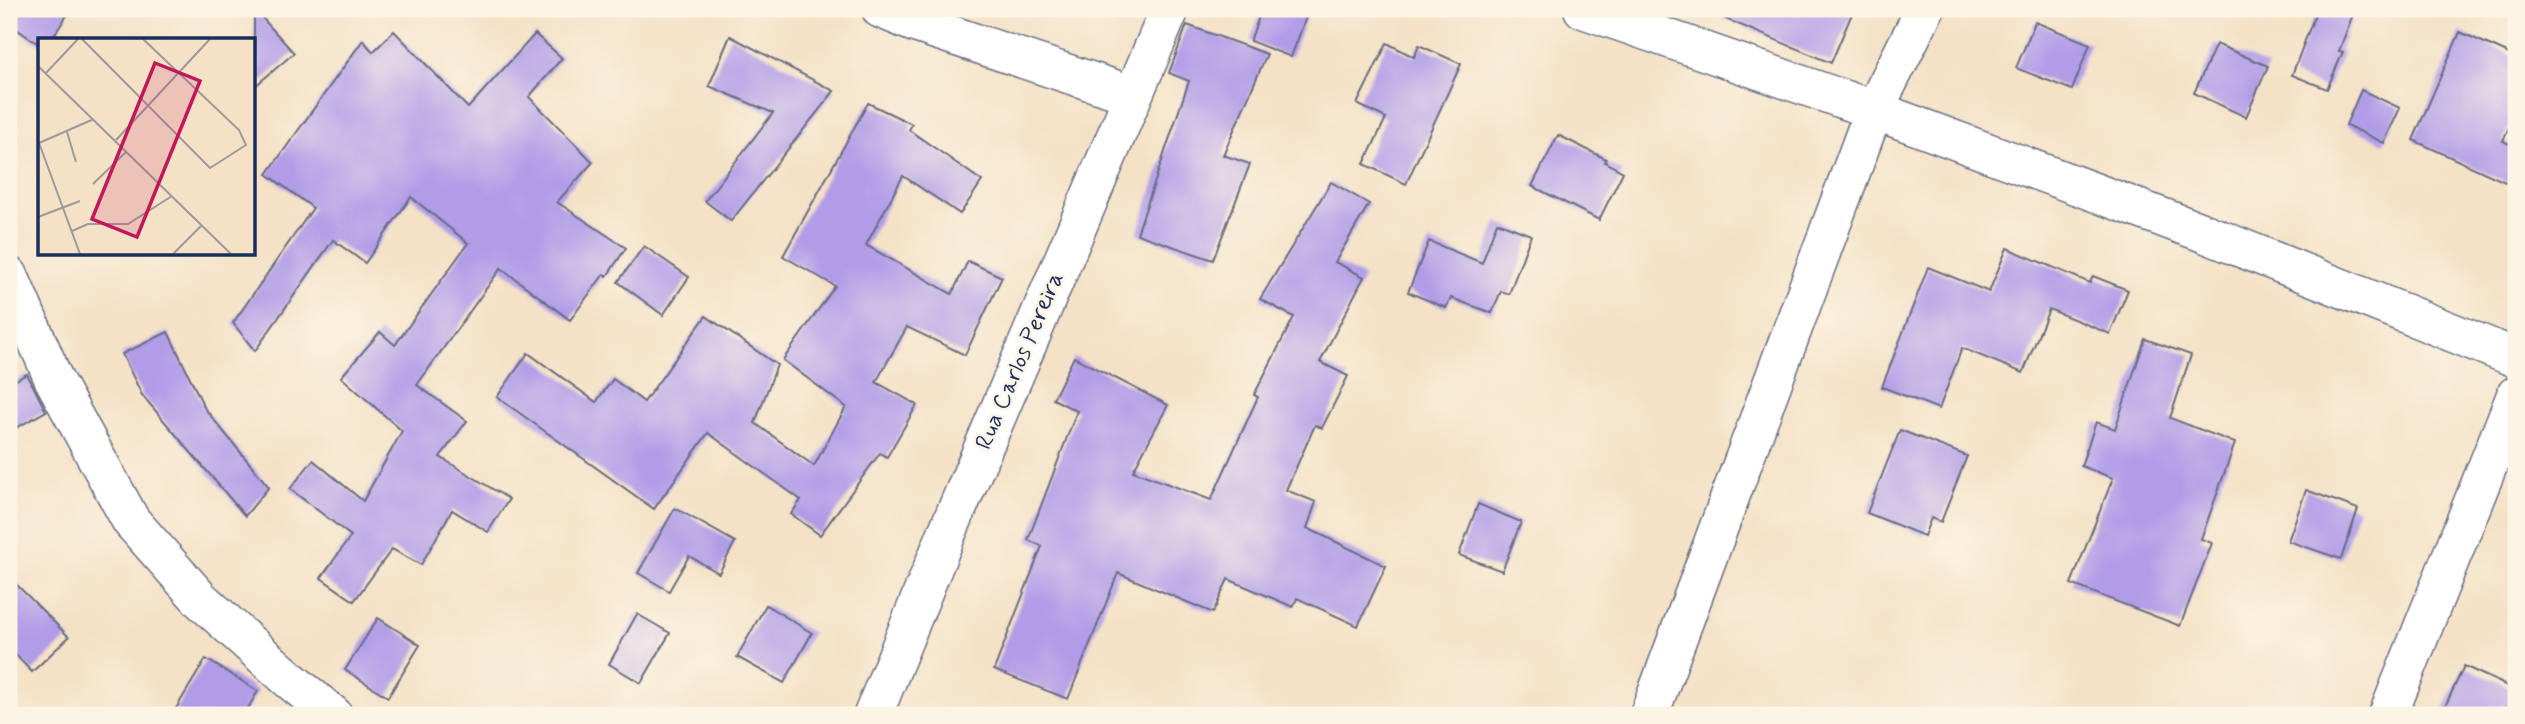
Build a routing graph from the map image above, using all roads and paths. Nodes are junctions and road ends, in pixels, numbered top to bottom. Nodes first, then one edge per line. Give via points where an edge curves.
1 (881, 9) edge
2 (1170, 9) edge
3 (1583, 9) edge
4 (1925, 9) edge
5 (1132, 95) junction
6 (1874, 110) junction
7 (9, 276) edge
8 (2516, 358) edge
9 (2516, 395) edge
10 (333, 715) edge
11 (873, 715) edge
12 (1649, 715) edge
13 (2388, 715) edge

1 - 5 street
2 - 5 street, Rua Carlos Pereira
3 - 6 street
4 - 6 street
5 - 11 street, Rua Carlos Pereira
6 - 8 street via 2203,233
6 - 12 street
7 - 10 street via 54,380 131,521 201,600
9 - 13 street

